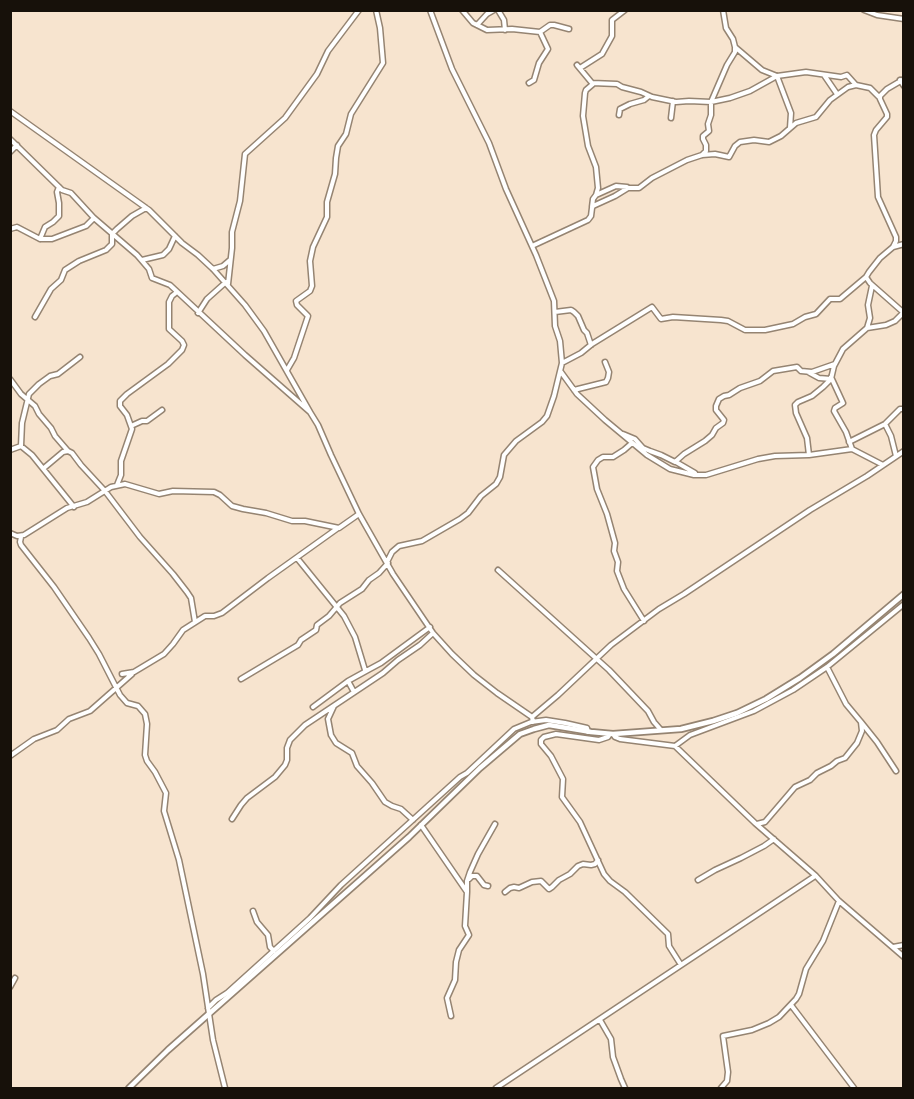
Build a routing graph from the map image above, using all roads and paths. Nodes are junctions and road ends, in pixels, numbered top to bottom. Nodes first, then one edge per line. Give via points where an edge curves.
1 (359, 10) edge
2 (376, 10) edge
3 (430, 10) edge
4 (462, 10) edge
5 (496, 10) edge
6 (625, 10) edge
7 (723, 10) edge
8 (864, 10) edge
9 (903, 19) edge
10 (477, 25) junction
11 (569, 29) dead end
12 (505, 30) junction
13 (540, 32) junction
14 (735, 47) junction
15 (822, 74) junction
16 (777, 76) junction
17 (902, 80) edge
18 (529, 83) dead end
19 (594, 83) junction
20 (856, 85) junction
21 (903, 86) edge
22 (837, 94) junction
23 (649, 96) junction
24 (879, 97) junction
25 (673, 102) junction
26 (711, 102) junction
27 (10, 111) edge
28 (619, 115) dead end
29 (671, 118) dead end
30 (790, 129) junction
31 (10, 139) edge
32 (17, 145) junction
33 (10, 152) edge
34 (702, 155) junction
35 (60, 187) junction
36 (631, 187) junction
37 (596, 195) junction
38 (592, 207) junction
39 (146, 208) junction
40 (94, 220) junction
41 (10, 229) edge
42 (112, 234) junction
43 (175, 236) junction
44 (40, 239) junction
45 (903, 244) edge
46 (532, 246) junction
47 (893, 247) junction
48 (231, 259) junction
49 (142, 260) junction
50 (213, 269) junction
51 (866, 277) junction
52 (227, 283) junction
53 (872, 285) junction
54 (177, 292) junction
55 (555, 312) junction
56 (198, 313) junction
57 (903, 313) edge
58 (35, 318) dead end
59 (867, 328) junction
60 (591, 345) junction
61 (80, 357) dead end
62 (605, 362) dead end
63 (562, 363) junction
64 (835, 364) junction
65 (287, 370) junction
66 (561, 372) junction
67 (808, 372) junction
68 (831, 378) junction
69 (10, 379) edge
70 (574, 390) junction
71 (28, 399) junction
72 (903, 409) edge
73 (162, 410) dead end
74 (310, 412) junction
75 (885, 424) junction
76 (131, 426) junction
77 (619, 433) junction
78 (849, 442) junction
79 (632, 443) junction
80 (21, 446) junction
81 (10, 450) edge
82 (852, 450) junction
83 (68, 451) junction
84 (903, 451) edge
85 (809, 455) junction
86 (896, 456) junction
87 (676, 462) junction
88 (884, 465) junction
89 (44, 468) junction
90 (698, 475) junction
91 (117, 485) junction
92 (105, 491) junction
93 (74, 507) junction
94 (360, 514) junction
95 (339, 528) junction
96 (10, 533) edge
97 (21, 537) junction
98 (297, 558) junction
99 (387, 563) junction
100 (498, 570) dead end
101 (903, 594) edge
102 (903, 604) edge
103 (336, 607) junction
104 (644, 621) junction
105 (195, 622) junction
106 (430, 627) junction
107 (434, 633) junction
108 (595, 659) junction
109 (827, 667) junction
110 (368, 670) junction
111 (134, 672) junction
112 (122, 674) dead end
113 (241, 679) dead end
114 (348, 681) junction
115 (117, 688) junction
116 (354, 692) junction
117 (335, 704) junction
118 (313, 707) dead end
119 (533, 719) junction
120 (861, 722) junction
121 (684, 729) junction
122 (661, 730) junction
123 (588, 732) junction
124 (611, 734) junction
125 (684, 739) junction
126 (675, 746) junction
127 (10, 756) edge
128 (896, 771) dead end
129 (232, 819) dead end
130 (413, 820) junction
131 (495, 824) dead end
132 (757, 824) junction
133 (421, 825) junction
134 (774, 839) junction
135 (598, 860) junction
136 (815, 876) junction
137 (698, 880) dead end
138 (467, 882) junction
139 (461, 883) junction
140 (488, 886) dead end
141 (467, 892) junction
142 (505, 892) dead end
143 (839, 901) junction
144 (253, 910) dead end
145 (903, 945) edge
146 (892, 947) junction
147 (275, 952) junction
148 (903, 957) edge
149 (681, 965) junction
150 (15, 978) dead end
151 (10, 987) edge
152 (791, 1005) junction
153 (208, 1008) junction
154 (209, 1015) junction
155 (452, 1016) dead end
156 (600, 1020) junction
157 (496, 1088) edge
158 (129, 1089) edge
159 (225, 1089) edge
160 (625, 1089) edge
161 (721, 1089) edge
162 (854, 1089) edge

1 - 48 street via 285,118 245,154 240,201 232,227
2 - 65 street via 383,63 351,114 338,146 327,217 310,261 312,286 296,301 308,316
3 - 46 street via 452,69 489,143
4 - 10 street
5 - 10 street
5 - 12 street via 504,20
6 - 19 street via 612,20 612,36 602,54 578,67
7 - 14 street
8 - 9 street
10 - 12 street via 487,30
11 - 13 street via 550,25
12 - 13 street
13 - 18 street via 548,49
14 - 16 street via 762,70
14 - 26 street
15 - 16 street
15 - 20 street via 847,75
15 - 22 street
16 - 26 street via 750,91
16 - 30 street via 791,113
17 - 21 street
17 - 24 street
19 - 23 street via 617,84
19 - 37 street via 585,93 583,116 596,167
20 - 22 street
20 - 24 street via 872,89
22 - 30 street via 816,117 798,122
23 - 25 street
23 - 28 street via 620,109
24 - 47 street via 887,117 874,135 878,197 896,237
25 - 26 street
25 - 29 street
26 - 34 street via 709,130 703,139 706,151
27 - 39 street
30 - 34 street via 766,143 737,143 729,157
31 - 32 street
32 - 33 street
32 - 35 street
34 - 36 street via 642,186
35 - 40 street via 71,193
35 - 44 street via 60,213 45,227
36 - 37 street via 616,186
36 - 38 street
37 - 38 street
38 - 46 street via 588,220
39 - 42 street
39 - 43 street
40 - 42 street
40 - 44 street via 77,230
41 - 44 street via 17,227
42 - 49 street
42 - 58 street via 112,244 106,250 65,270
43 - 49 street via 163,255
43 - 50 street
45 - 47 street
46 - 55 street
47 - 51 street
48 - 50 street
48 - 52 street
49 - 54 street via 152,278
50 - 52 street
51 - 53 street
51 - 60 street via 816,314 781,327 755,331 721,320 661,319 652,307
52 - 56 street via 207,299
52 - 65 street via 264,330
53 - 57 street
53 - 59 street
54 - 56 street
54 - 76 street via 169,302 169,329 184,345 168,364 120,401
55 - 60 street via 571,310 578,316
55 - 63 street
56 - 74 street
57 - 59 street via 886,325
59 - 64 street via 843,349
60 - 63 street
61 - 71 street via 39,384
62 - 70 street via 609,372 606,382
63 - 66 street
64 - 67 street
64 - 68 street
65 - 74 street
66 - 70 street
66 - 99 street via 547,416 504,455 496,484 460,519 422,541 395,548
67 - 68 street via 819,378
67 - 87 street via 796,367 773,371 719,399 716,410 723,423
68 - 78 street via 843,403 834,411
68 - 85 street via 819,391 795,405
69 - 71 street
70 - 77 street
71 - 80 street
71 - 83 street
72 - 75 street
73 - 76 street
74 - 94 street
75 - 78 street
75 - 86 street
76 - 91 street
77 - 79 street
77 - 87 street
78 - 82 street
79 - 90 street via 670,469
79 - 104 street via 613,457 598,460 593,467 615,543 617,571
80 - 81 street
80 - 89 street
82 - 85 street
82 - 88 street
83 - 89 street
83 - 92 street
84 - 86 street
85 - 90 street via 775,456
86 - 88 street
87 - 90 street
88 - 104 street
89 - 93 street
91 - 92 street
91 - 95 street via 159,494 214,492 243,510
92 - 93 street
92 - 105 street via 188,592
93 - 97 street
94 - 95 street
94 - 99 street
95 - 98 street
96 - 97 street
97 - 115 street via 21,545 89,638
98 - 103 street
98 - 105 street via 222,613
99 - 103 street via 362,590
99 - 106 street
100 - 108 street
101 - 121 street via 833,654 766,699 737,713
102 - 109 street
103 - 110 street via 355,637 363,667
103 - 113 street via 298,645
104 - 108 street
105 - 111 street via 183,630 164,654
106 - 107 street
106 - 110 street
107 - 116 street
107 - 119 street via 474,675
108 - 119 street
108 - 122 street via 648,711
109 - 120 street via 846,704
109 - 125 street via 754,711
110 - 114 street
111 - 112 street
111 - 115 street
114 - 116 street
114 - 118 street
115 - 127 street via 90,711 69,719
115 - 153 street via 125,701 138,705 147,718 145,755 166,793 164,811 180,861
116 - 117 street
117 - 129 street via 290,740 285,765 241,804
117 - 130 street via 328,718 336,743 352,753 357,766 385,802
119 - 123 street via 587,728
119 - 130 street via 514,729
120 - 128 street
120 - 132 street via 857,743 845,758 795,787 765,822
121 - 122 street
121 - 125 street
122 - 124 street
123 - 124 street
123 - 133 street via 549,725 520,734
124 - 126 street via 620,739
124 - 135 street via 599,740 556,734 544,737 541,744 563,779 562,797 580,822
125 - 126 street
126 - 132 street
130 - 147 street via 340,885
131 - 138 street
132 - 134 street
133 - 139 street
133 - 147 street
134 - 136 street
134 - 137 street
135 - 142 street via 578,866 549,889 541,881
135 - 149 street via 610,881 668,933 669,946
136 - 143 street
136 - 149 street
138 - 139 street
138 - 140 street via 477,876
138 - 141 street
139 - 141 street
141 - 155 street via 465,926 469,935 459,950 456,980 447,998
143 - 146 street
143 - 152 street
144 - 147 street
145 - 146 street
146 - 148 street
147 - 153 street
147 - 154 street
149 - 156 street
150 - 151 street
152 - 161 street via 769,1023 723,1036 728,1072
152 - 162 street
153 - 154 street
154 - 158 street
154 - 159 street
156 - 157 street
156 - 160 street via 611,1039

